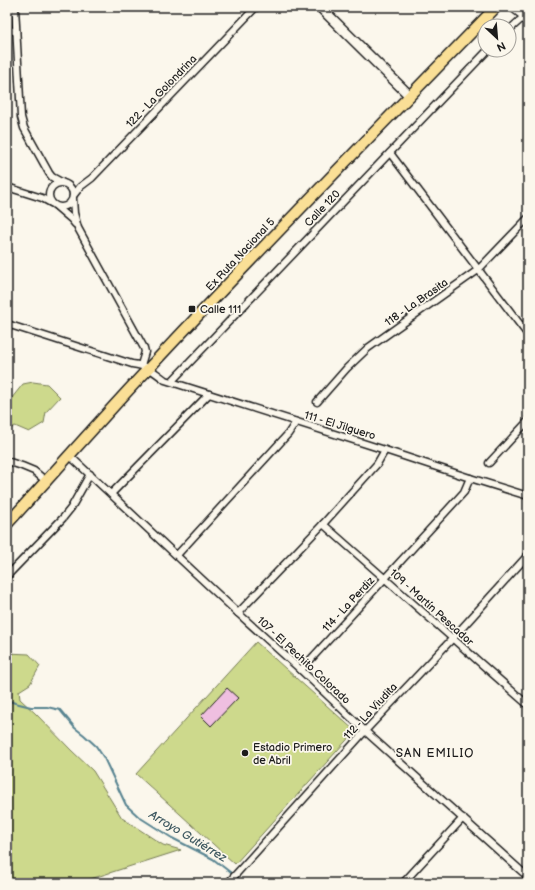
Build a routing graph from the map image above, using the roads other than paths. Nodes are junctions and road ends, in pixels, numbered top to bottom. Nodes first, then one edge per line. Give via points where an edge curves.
1 (15, 7) edge
2 (256, 7) edge
3 (320, 7) edge
4 (496, 7) edge
5 (511, 7) edge
6 (526, 15) edge
7 (517, 23) edge
8 (7, 29) edge
9 (16, 32) junction
10 (480, 58) edge
11 (410, 96) junction
12 (390, 153) junction
13 (49, 173) junction
14 (63, 183) junction
15 (7, 187) edge
16 (70, 187) junction
17 (80, 187) junction
18 (49, 191) junction
19 (40, 197) junction
20 (73, 198) junction
21 (51, 203) junction
22 (57, 207) junction
23 (528, 218) edge
24 (78, 228) junction
25 (478, 270) junction
26 (7, 324) edge
27 (528, 335) edge
28 (145, 367) junction
29 (172, 381) junction
30 (208, 394) junction
31 (317, 402) dead end
32 (528, 421) edge
33 (296, 422) junction
34 (385, 450) junction
35 (70, 456) junction
36 (7, 461) edge
37 (489, 463) dead end
38 (90, 474) junction
39 (470, 478) junction
40 (46, 481) junction
41 (111, 494) junction
42 (528, 496) edge
43 (7, 524) edge
44 (323, 524) junction
45 (528, 555) edge
46 (177, 556) junction
47 (7, 576) edge
48 (386, 578) junction
49 (238, 613) junction
50 (453, 638) junction
51 (301, 670) junction
52 (528, 705) edge
53 (365, 731) junction
54 (463, 818) junction
55 (528, 877) edge
56 (228, 883) edge
57 (403, 883) edge

1 - 9 street
2 - 17 street, 122 - La Golondrina via 92,178
3 - 11 street
4 - 11 main road, Ex Ruta Nacional 5
5 - 6 street
6 - 7 street
8 - 9 street
9 - 13 street via 21,117 24,128
10 - 12 street, Calle 120
11 - 28 main road, Ex Ruta Nacional 5
12 - 25 street
12 - 29 street, Calle 120
13 - 14 street
13 - 18 street
14 - 16 street
14 - 18 street via 56,184
15 - 19 street
16 - 17 street
16 - 20 street
17 - 20 street, 122 - La Golondrina
18 - 19 street
18 - 21 street
19 - 21 street
20 - 22 street via 68,205
20 - 24 street
21 - 22 street
22 - 24 street
23 - 25 street, 118 - La Brasita
24 - 28 street via 144,348
25 - 27 street
25 - 31 street, 118 - La Brasita via 368,348
26 - 28 street, 111 - El Jilguero
28 - 29 street, 111 - El Jilguero
28 - 35 main road, Ex Ruta Nacional 5
29 - 30 street, 111 - El Jilguero
30 - 33 street, 111 - El Jilguero
30 - 41 street
32 - 37 street
33 - 34 street, 111 - El Jilguero
33 - 46 street
34 - 39 street, 111 - El Jilguero
34 - 44 street via 377,464
35 - 38 street, 107 - El Pechito Colorado
35 - 40 main road, Ex Ruta Nacional 5
36 - 40 street via 34,471
38 - 41 street, 107 - El Pechito Colorado
38 - 47 street via 63,518
39 - 42 street, 111 - El Jilguero
39 - 48 street, 114 - La Perdiz via 464,492
40 - 43 main road, Ex Ruta Nacional 5
41 - 46 street, 107 - El Pechito Colorado
44 - 48 street, 109 - Martín Pescador
44 - 49 street
45 - 50 street, 112 - La Viudita
46 - 49 street, 107 - El Pechito Colorado
48 - 50 street, 109 - Martín Pescador
48 - 51 street, 114 - La Perdiz
49 - 51 street, 107 - El Pechito Colorado
50 - 52 street, 109 - Martín Pescador
50 - 53 street, 112 - La Viudita
51 - 53 street, 107 - El Pechito Colorado
53 - 54 street, 107 - El Pechito Colorado
53 - 56 street, 112 - La Viudita
54 - 55 street, 107 - El Pechito Colorado
54 - 57 street

